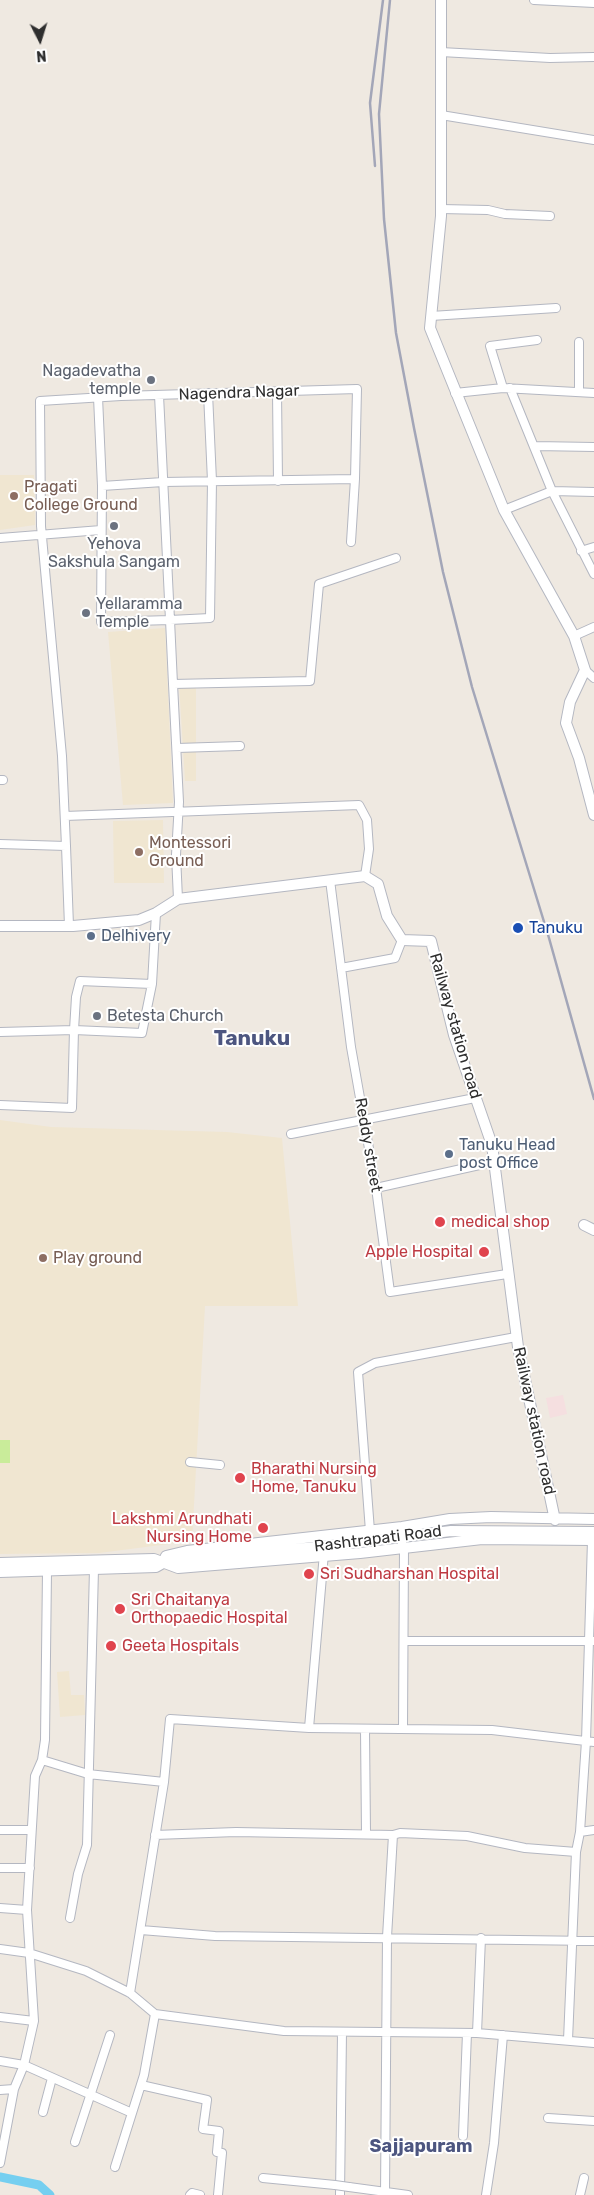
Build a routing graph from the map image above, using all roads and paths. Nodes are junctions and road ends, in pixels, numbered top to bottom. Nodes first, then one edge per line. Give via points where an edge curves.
1 (441, 0) edge
2 (534, 0) edge
3 (594, 3) edge
4 (441, 52) junction
5 (594, 57) edge
6 (441, 115) junction
7 (594, 140) edge
8 (441, 209) junction
9 (550, 216) dead end
10 (556, 308) dead end
11 (431, 316) junction
12 (538, 340) dead end
13 (579, 342) dead end
14 (506, 388) junction
15 (277, 392) junction
16 (580, 392) junction
17 (208, 393) junction
18 (456, 393) junction
19 (594, 393) edge
20 (159, 395) junction
21 (98, 397) junction
22 (535, 446) junction
23 (594, 447) edge
24 (355, 480) junction
25 (212, 481) junction
26 (278, 481) junction
27 (163, 482) junction
28 (102, 486) junction
29 (552, 491) junction
30 (594, 492) edge
31 (504, 510) junction
32 (101, 530) junction
33 (42, 535) junction
34 (0, 538) edge
35 (351, 542) dead end
36 (594, 547) edge
37 (581, 551) junction
38 (396, 558) dead end
39 (594, 574) edge
40 (170, 620) junction
41 (594, 627) edge
42 (574, 636) junction
43 (585, 670) junction
44 (594, 678) edge
45 (173, 684) junction
46 (240, 746) dead end
47 (177, 748) junction
48 (179, 810) junction
49 (594, 815) edge
50 (65, 816) junction
51 (0, 844) edge
52 (66, 846) junction
53 (365, 876) junction
54 (330, 880) junction
55 (178, 899) junction
56 (156, 913) junction
57 (0, 926) edge
58 (69, 926) junction
59 (402, 940) junction
60 (341, 968) junction
61 (152, 984) junction
62 (74, 1030) junction
63 (0, 1032) edge
64 (475, 1098) junction
65 (0, 1105) edge
66 (364, 1120) junction
67 (291, 1134) dead end
68 (493, 1162) junction
69 (376, 1188) junction
70 (584, 1225) dead end
71 (594, 1230) edge
72 (507, 1274) junction
73 (516, 1337) junction
74 (190, 1462) dead end
75 (220, 1465) dead end
76 (594, 1519) edge
77 (555, 1520) junction
78 (370, 1531) junction
79 (593, 1536) edge
80 (400, 1538) junction
81 (404, 1548) junction
82 (325, 1551) junction
83 (0, 1563) edge
84 (163, 1563) junction
85 (94, 1569) junction
86 (46, 1571) junction
87 (0, 1572) edge
88 (405, 1641) junction
89 (591, 1641) edge
90 (309, 1728) junction
91 (403, 1729) junction
92 (366, 1730) junction
93 (590, 1742) edge
94 (42, 1760) junction
95 (88, 1774) junction
96 (164, 1782) junction
97 (0, 1830) edge
98 (30, 1830) junction
99 (594, 1830) edge
100 (580, 1832) junction
101 (366, 1833) junction
102 (155, 1835) junction
103 (393, 1835) junction
104 (576, 1852) junction
105 (0, 1868) edge
106 (30, 1868) junction
107 (0, 1908) edge
108 (27, 1910) junction
109 (70, 1918) dead end
110 (141, 1930) junction
111 (387, 1937) junction
112 (481, 1938) junction
113 (572, 1940) junction
114 (594, 1941) edge
115 (0, 1948) edge
116 (29, 1953) junction
117 (130, 1993) junction
118 (155, 2014) junction
119 (0, 2017) edge
120 (34, 2021) junction
121 (386, 2031) junction
122 (342, 2032) junction
123 (467, 2033) junction
124 (477, 2033) junction
125 (110, 2035) dead end
126 (503, 2035) junction
127 (568, 2040) junction
128 (594, 2043) edge
129 (0, 2061) edge
130 (24, 2065) junction
131 (52, 2078) junction
132 (141, 2084) junction
133 (14, 2089) junction
134 (0, 2090) edge
135 (90, 2095) junction
136 (43, 2112) dead end
137 (132, 2114) junction
138 (548, 2118) dead end
139 (594, 2121) edge
140 (463, 2136) dead end
141 (75, 2142) dead end
142 (0, 2163) edge
143 (115, 2166) dead end
144 (263, 2178) dead end
145 (584, 2178) dead end
146 (386, 2193) edge
147 (190, 2195) edge
148 (200, 2195) edge
149 (218, 2195) edge
150 (340, 2195) edge
151 (408, 2195) edge
152 (486, 2195) edge
153 (580, 2195) edge

1 - 4 street
2 - 3 street
4 - 5 street
4 - 6 street
6 - 7 street
6 - 8 street
8 - 9 street
8 - 11 street
10 - 11 street
11 - 18 street via 430,328
12 - 14 street via 490,346
13 - 16 street
14 - 16 street
14 - 18 street
14 - 22 street
15 - 17 street, Nagendra Nagar
15 - 24 street, Nagendra Nagar via 357,389
15 - 26 street
16 - 19 street
17 - 20 street, Nagendra Nagar
17 - 25 street
18 - 31 street
20 - 21 street, Nagendra Nagar
20 - 27 street
21 - 28 street
21 - 33 street, Nagendra Nagar via 40,400
22 - 23 street
22 - 29 street
24 - 26 street
24 - 35 street
25 - 26 street
25 - 27 street
25 - 40 street via 210,618
27 - 28 street
27 - 40 street
28 - 32 street
29 - 30 street
29 - 31 street
29 - 37 street
31 - 42 street
32 - 33 street
32 - 40 street via 101,622
33 - 34 street
33 - 50 street
36 - 37 street
37 - 39 street
38 - 45 street via 319,584 310,681
40 - 45 street
41 - 42 street
42 - 43 street
43 - 44 street
43 - 49 street via 570,702 566,723
45 - 47 street
46 - 47 street
47 - 48 street
48 - 50 street
48 - 53 street via 359,806 368,820 369,849
48 - 55 street
50 - 52 street
51 - 52 street
52 - 58 street
53 - 54 street
53 - 59 street via 378,884 387,916
54 - 55 street
54 - 60 street, Reddy street
55 - 56 street
56 - 58 street via 139,920
56 - 61 street
57 - 58 street
59 - 60 street via 395,958
59 - 64 street, Railway station road via 431,941 454,1035
60 - 66 street, Reddy street
61 - 62 street via 142,1033
61 - 62 street via 80,981
62 - 63 street
62 - 65 street via 72,1108
64 - 66 street
64 - 68 street, Railway station road via 492,1145
66 - 67 street
66 - 69 street, Reddy street
68 - 69 street
68 - 72 street, Railway station road
69 - 72 street, Reddy street via 390,1292
70 - 71 street
72 - 73 street, Railway station road
73 - 77 street, Railway station road
73 - 78 street via 375,1363 358,1372
74 - 75 street
76 - 77 street
77 - 78 street via 450,1519
78 - 84 street via 187,1551 166,1556
79 - 80 street, Rashtrapati Road via 485,1529
79 - 81 street via 482,1539
79 - 89 street
80 - 81 street
80 - 82 street, Rashtrapati Road
81 - 82 street
81 - 88 street
82 - 84 street, Rashtrapati Road
82 - 90 street
83 - 84 street, Rashtrapati Road via 154,1559
84 - 85 street, Rashtrapati Road via 156,1567
85 - 86 street, Rashtrapati Road
85 - 95 street
86 - 87 street, Rashtrapati Road
86 - 94 street via 45,1740
88 - 89 street
88 - 91 street
89 - 93 street
90 - 92 street
90 - 96 street via 170,1718
91 - 92 street
91 - 93 street via 492,1730
92 - 101 street
93 - 100 street
94 - 95 street
94 - 98 street via 34,1776
95 - 96 street
95 - 109 street via 87,1845
96 - 102 street
97 - 98 street
98 - 106 street
99 - 100 street
100 - 104 street
101 - 102 street
101 - 103 street
102 - 110 street
103 - 104 street via 467,1836 524,1848
103 - 111 street
104 - 113 street
105 - 106 street
106 - 108 street
107 - 108 street
108 - 116 street
110 - 111 street via 215,1936
110 - 117 street
111 - 112 street
111 - 121 street
112 - 113 street
112 - 124 street
113 - 114 street
113 - 127 street
115 - 116 street
116 - 117 street via 86,1971
116 - 120 street
117 - 118 street
118 - 122 street via 284,2031
118 - 132 street
119 - 120 street
120 - 130 street
121 - 122 street
121 - 123 street
121 - 146 street
122 - 150 street
123 - 124 street
123 - 140 street
124 - 126 street
125 - 135 street
126 - 127 street
126 - 152 street
127 - 128 street
129 - 130 street
130 - 131 street
130 - 133 street
131 - 135 street
131 - 136 street
132 - 137 street
132 - 149 street via 207,2100 203,2129 219,2131 217,2152 222,2153
133 - 134 street
133 - 142 street
135 - 137 street
135 - 141 street
137 - 143 street
138 - 139 street
144 - 146 street, bridge
145 - 153 street
146 - 151 street
147 - 148 street

